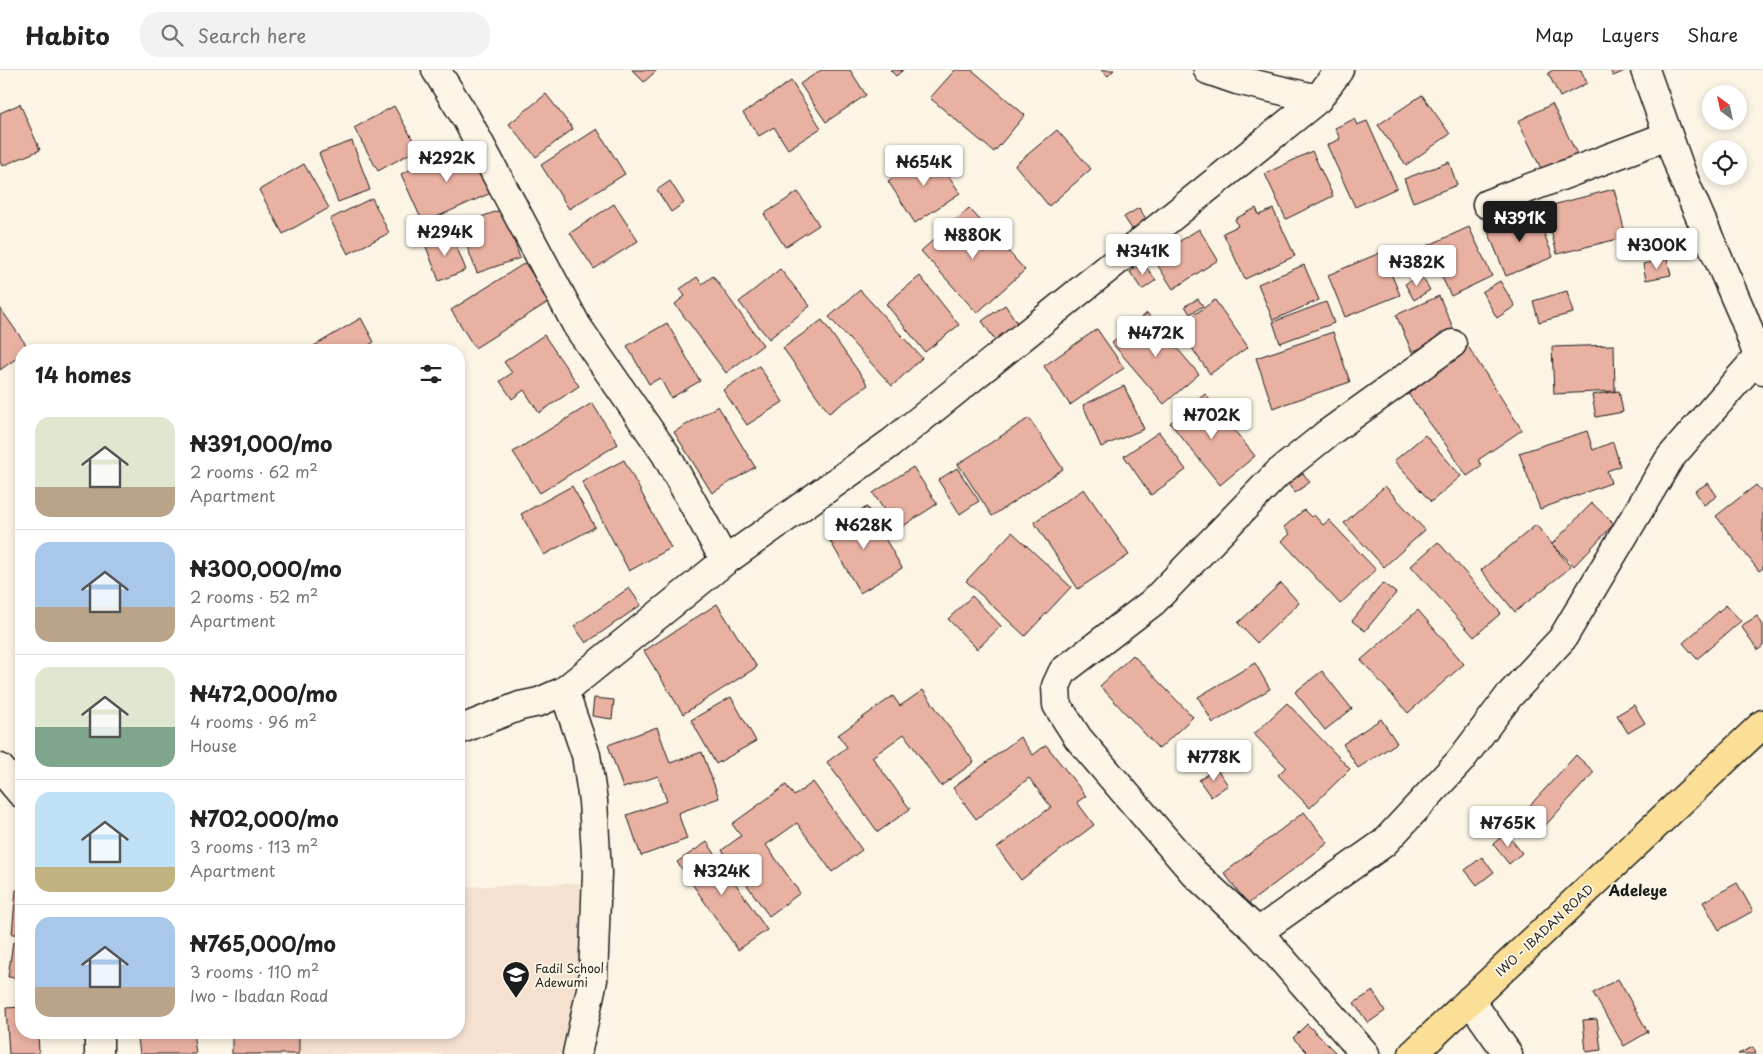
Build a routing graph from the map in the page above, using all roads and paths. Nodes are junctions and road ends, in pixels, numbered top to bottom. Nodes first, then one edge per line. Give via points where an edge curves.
1 (436, 70) edge
2 (1208, 70) edge
3 (1339, 70) edge
4 (1645, 70) edge
5 (1318, 99) junction
6 (1667, 136) junction
7 (1487, 204) dead end
8 (1452, 344) dead end
9 (1761, 363) edge
10 (725, 561) junction
11 (564, 691) junction
12 (1763, 724) edge
13 (465, 728) edge
14 (0, 768) edge
15 (15, 785) edge
16 (1258, 932) junction
17 (1470, 1000) junction
18 (98, 1039) edge
19 (99, 1054) edge
20 (577, 1054) edge
21 (1365, 1054) edge
22 (1413, 1054) edge
23 (1508, 1054) edge

1 - 10 street via 466,118 576,326 665,454
2 - 5 street
3 - 5 street
4 - 6 street
5 - 10 street via 891,443
6 - 7 street
6 - 9 street
8 - 16 street via 1277,474 1153,602 1063,671 1056,686 1057,705 1078,738 1194,872
9 - 16 street via 1670,458 1562,639 1509,696 1460,761 1384,843
10 - 11 street
11 - 13 street
11 - 20 street via 586,755 593,801 597,873 594,980
12 - 17 main road, IWO - IBADAN ROAD
14 - 15 street
16 - 21 street
17 - 22 main road, IWO - IBADAN ROAD
17 - 23 street
18 - 19 street

